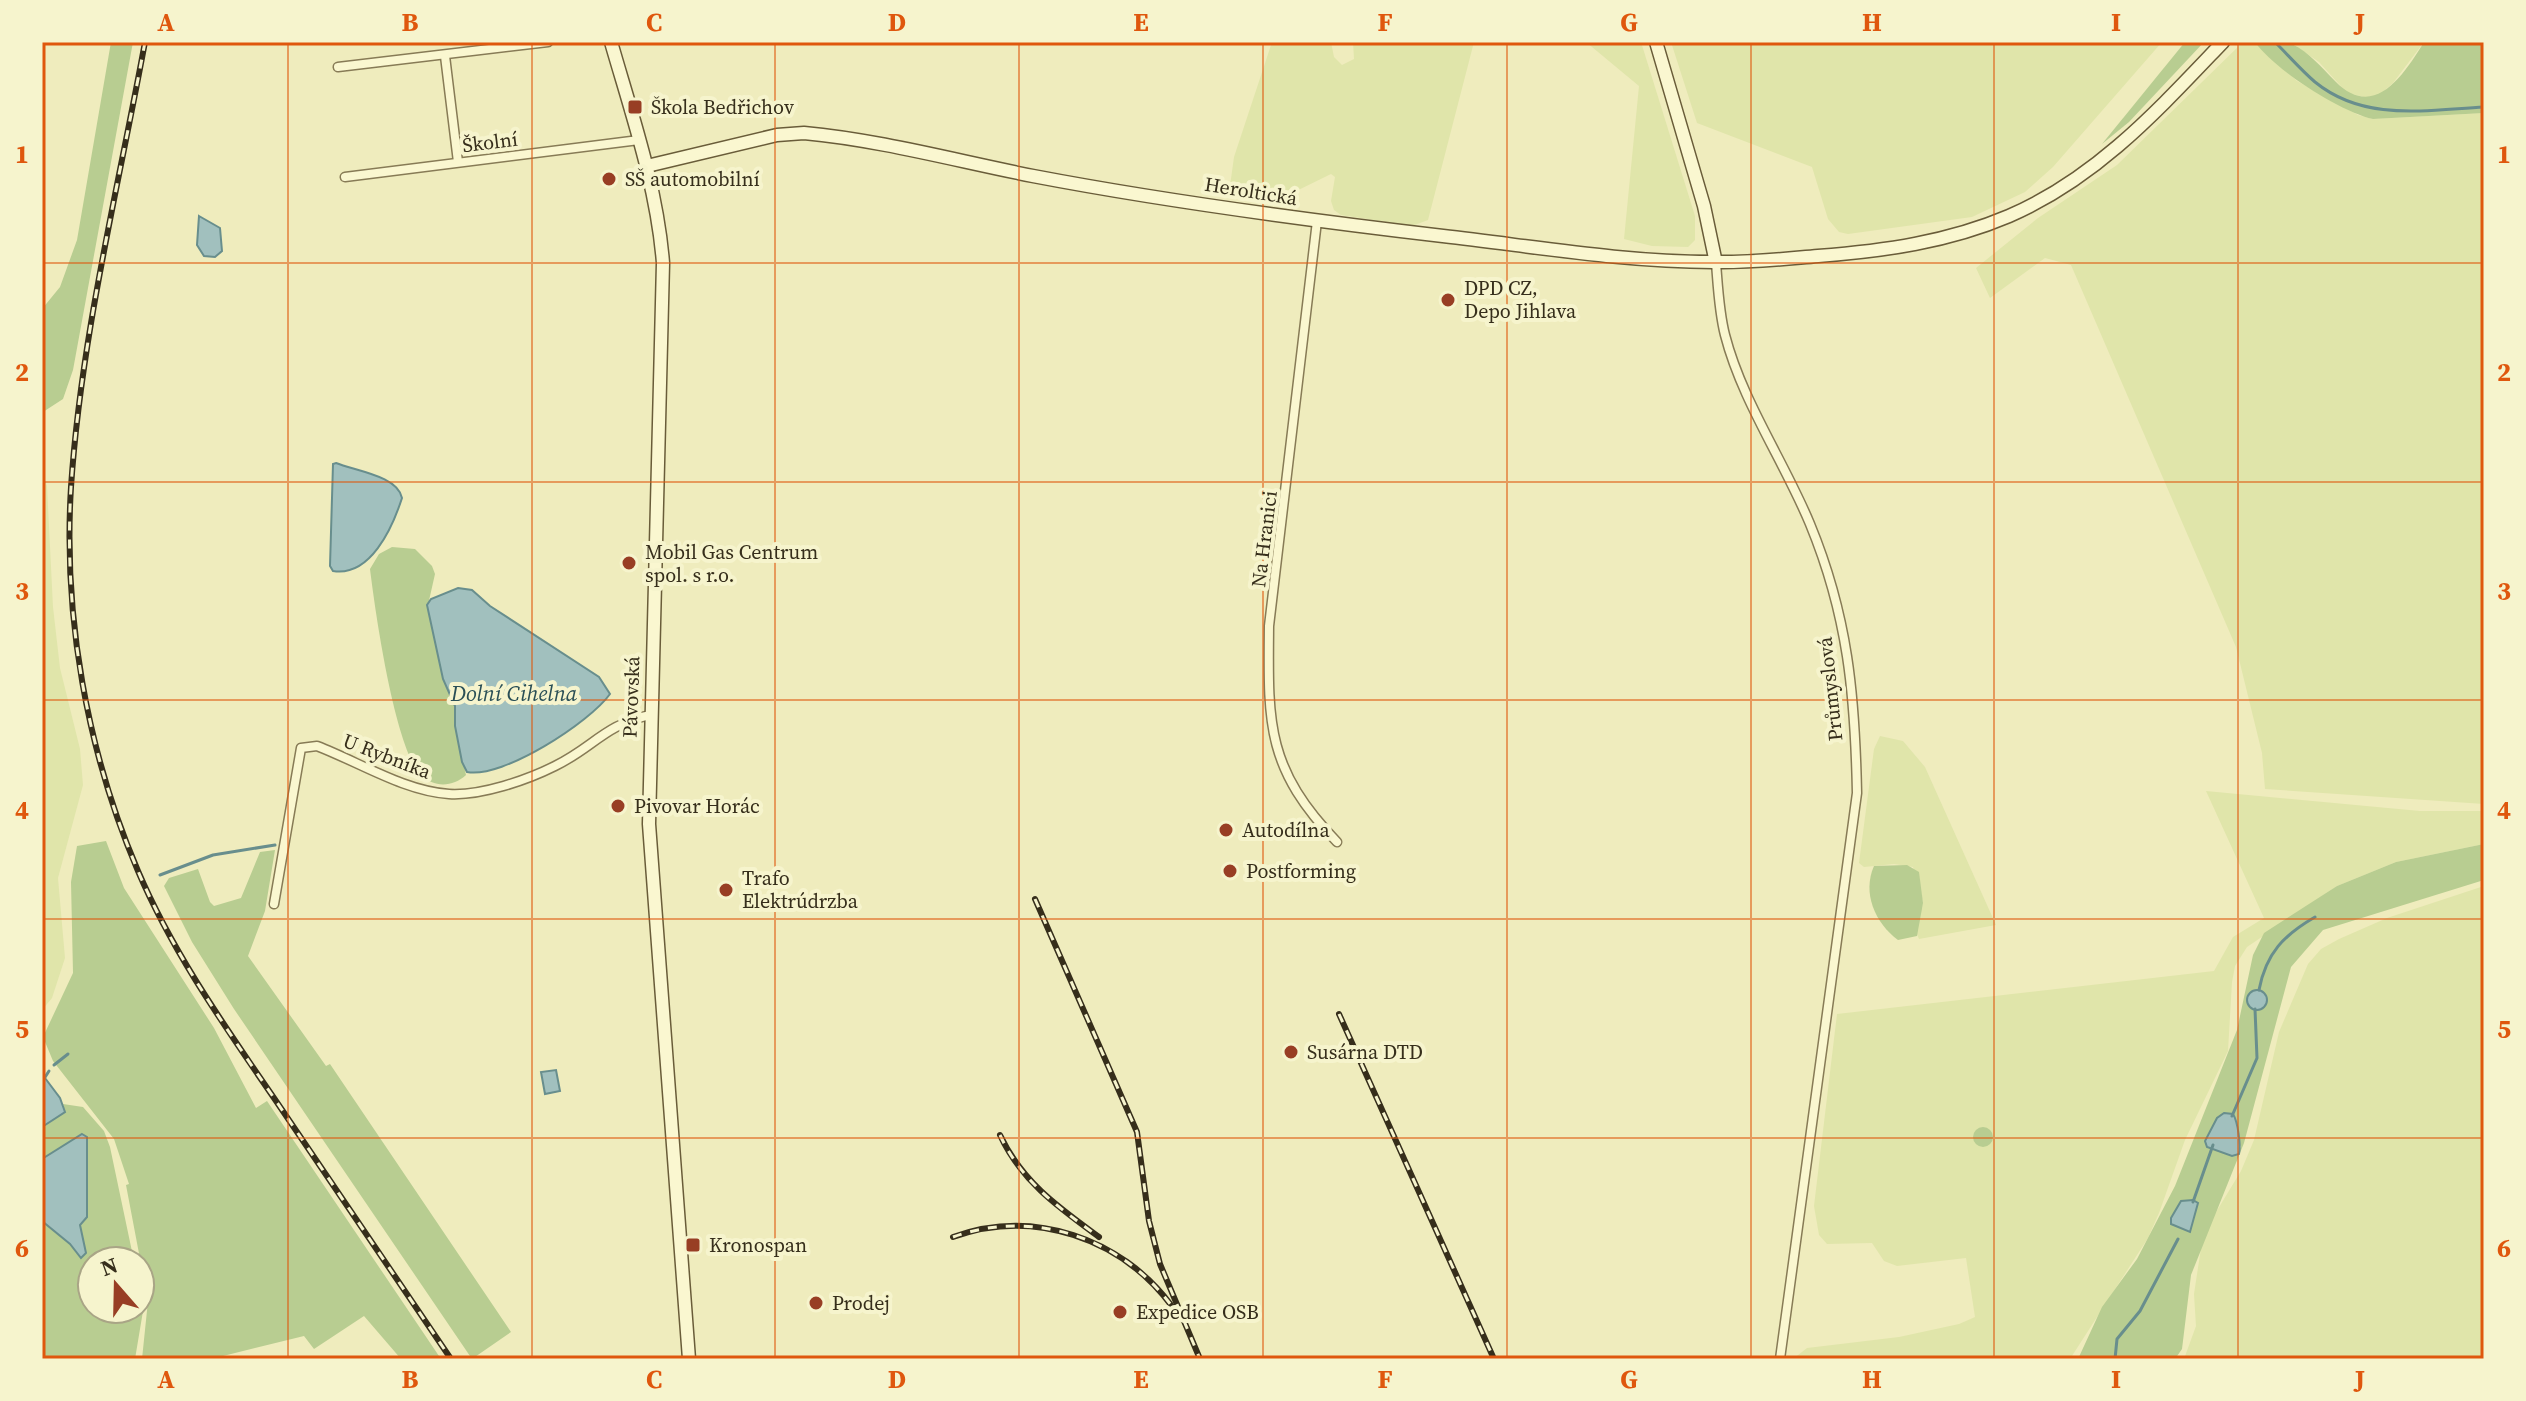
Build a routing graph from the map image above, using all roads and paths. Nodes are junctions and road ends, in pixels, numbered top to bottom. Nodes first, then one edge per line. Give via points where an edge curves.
1 (548, 42) edge
2 (611, 42) edge
3 (1656, 42) edge
4 (2223, 42) edge
5 (445, 56) junction
6 (338, 67) dead end
7 (639, 140) junction
8 (458, 162) junction
9 (647, 166) junction
10 (345, 177) dead end
11 (1317, 221) junction
12 (1716, 263) junction
13 (650, 715) junction
14 (1337, 842) dead end
15 (274, 904) dead end
16 (689, 1359) edge
17 (1780, 1359) edge

1 - 5 street
2 - 7 street, Pávovská
3 - 12 street, Průmyslová
4 - 12 street, Heroltická via 2107,158 2055,193 1962,234 1856,253
5 - 6 street
5 - 8 street
7 - 8 street, Školní
7 - 9 street, Pávovská
8 - 10 street, Školní
9 - 11 street, Heroltická via 804,133 1105,189
9 - 13 street, Pávovská via 663,263
11 - 12 street, Heroltická
11 - 14 street, Na Hranici via 1269,626 1268,685 1270,722 1286,777 1309,813
12 - 17 street, Průmyslová via 1720,312 1731,353 1810,524 1833,590 1850,659 1856,730 1857,793
13 - 15 street, U Rybníka via 613,725 554,767 483,790 451,794 413,786 317,746 301,748
13 - 16 street, Pávovská via 651,860

